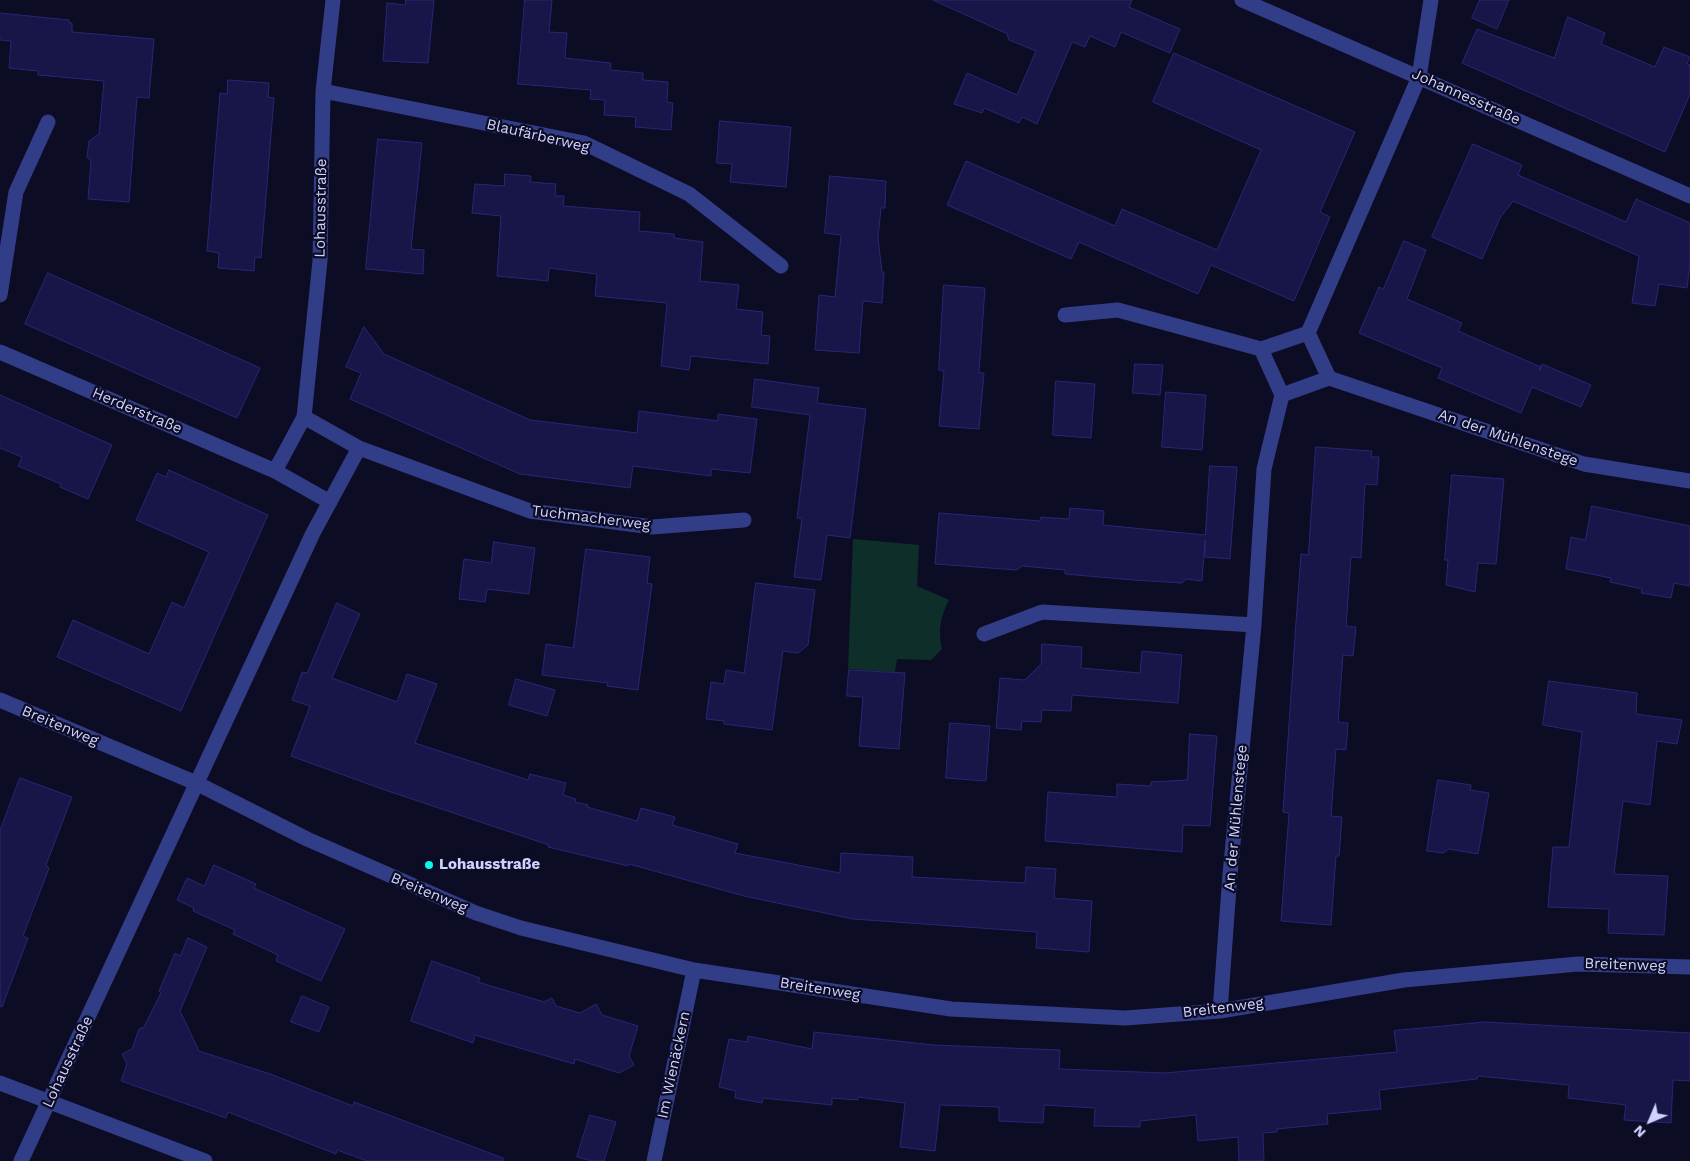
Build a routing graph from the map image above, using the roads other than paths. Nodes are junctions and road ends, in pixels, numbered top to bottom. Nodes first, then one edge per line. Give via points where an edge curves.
1 (333, 0) edge
2 (1242, 0) edge
3 (1431, 0) edge
4 (1419, 77) junction
5 (322, 91) junction
6 (48, 122) dead end
7 (1690, 196) edge
8 (781, 266) dead end
9 (0, 295) edge
10 (1065, 315) dead end
11 (1308, 333) junction
12 (1262, 349) junction
13 (0, 352) edge
14 (1329, 378) junction
15 (1282, 394) junction
16 (304, 417) junction
17 (359, 448) junction
18 (275, 471) junction
19 (1690, 481) edge
20 (330, 502) junction
21 (744, 520) dead end
22 (1254, 625) junction
23 (984, 634) dead end
24 (0, 700) edge
25 (196, 783) junction
26 (1690, 967) edge
27 (694, 970) junction
28 (1220, 1011) junction
29 (0, 1083) edge
30 (50, 1101) junction
31 (21, 1161) edge
32 (205, 1161) edge
33 (654, 1161) edge

1 - 5 street, Lohausstraße
2 - 4 street, Johannesstraße
3 - 4 street
4 - 7 street, Johannesstraße
4 - 11 street
5 - 8 street, Blaufärberweg via 584,143 689,194
5 - 16 street, Lohausstraße via 320,261
6 - 9 street via 16,192
10 - 12 street via 1118,310
11 - 12 street
11 - 14 street
12 - 15 street
13 - 18 street, Herderstraße
14 - 15 street
14 - 19 street, An der Mühlenstege via 1584,464
15 - 22 street, An der Mühlenstege via 1264,469
16 - 17 street
16 - 18 street, Lohausstraße
17 - 20 street, Lohausstraße
17 - 21 street, Tuchmacherweg via 530,512 652,527
18 - 20 street
20 - 25 street, Lohausstraße
22 - 23 street via 1042,612
22 - 28 street, An der Mühlenstege
24 - 25 street, Breitenweg
25 - 27 street, Breitenweg via 307,838 476,913 521,928
25 - 30 street, Lohausstraße
26 - 28 street, Breitenweg via 1578,964 1404,980
27 - 28 street, Breitenweg via 951,1009 1125,1018
27 - 33 street, Im Wienäckern
29 - 30 street
30 - 31 street, Lohausstraße
30 - 32 street

